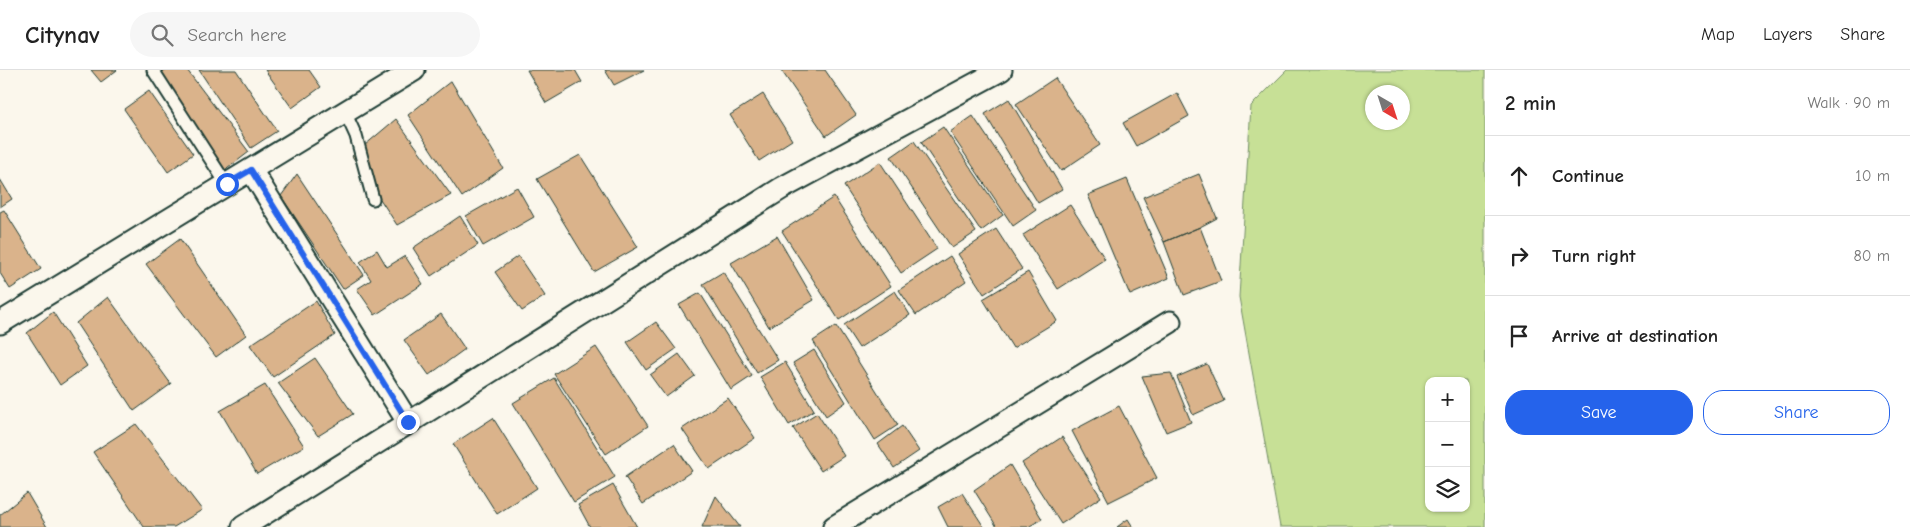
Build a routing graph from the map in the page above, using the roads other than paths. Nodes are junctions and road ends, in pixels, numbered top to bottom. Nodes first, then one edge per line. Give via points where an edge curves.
1 (152, 70) edge
2 (414, 70) edge
3 (1001, 70) edge
4 (345, 112) junction
5 (251, 170) junction
6 (227, 184) junction
7 (373, 199) dead end
8 (1170, 322) dead end
9 (0, 324) edge
10 (408, 422) junction
11 (243, 527) edge
12 (834, 527) edge

1 - 6 lane
2 - 4 street
3 - 10 street via 782,188
4 - 5 street
4 - 7 lane via 356,136
5 - 6 street
5 - 10 street
6 - 9 street
8 - 12 street
10 - 11 street

